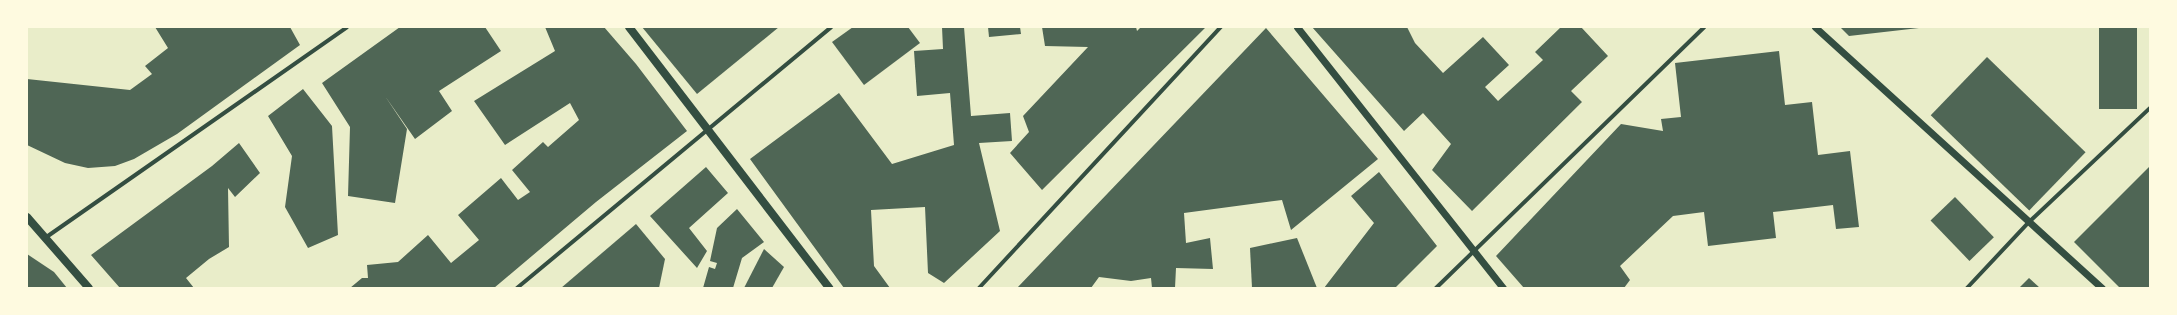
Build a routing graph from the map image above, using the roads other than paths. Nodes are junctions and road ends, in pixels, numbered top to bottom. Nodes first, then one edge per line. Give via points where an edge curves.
1 (347, 27) edge
2 (629, 27) edge
3 (831, 27) edge
4 (1221, 27) edge
5 (1297, 27) edge
6 (1704, 27) edge
7 (1815, 27) edge
8 (2150, 108) edge
9 (709, 130) junction
10 (27, 217) edge
11 (2029, 222) junction
12 (45, 238) junction
13 (1473, 251) junction
14 (89, 288) edge
15 (517, 288) edge
16 (829, 288) edge
17 (979, 288) edge
18 (1436, 288) edge
19 (1503, 288) edge
20 (1967, 288) edge
21 (2102, 288) edge

1 - 12 street
2 - 9 main road
3 - 9 street
4 - 17 street
5 - 13 street
6 - 13 street
7 - 11 street
8 - 11 street
9 - 15 street
9 - 16 main road
10 - 12 main road
11 - 20 street
11 - 21 street
12 - 14 main road
13 - 18 street
13 - 19 street

